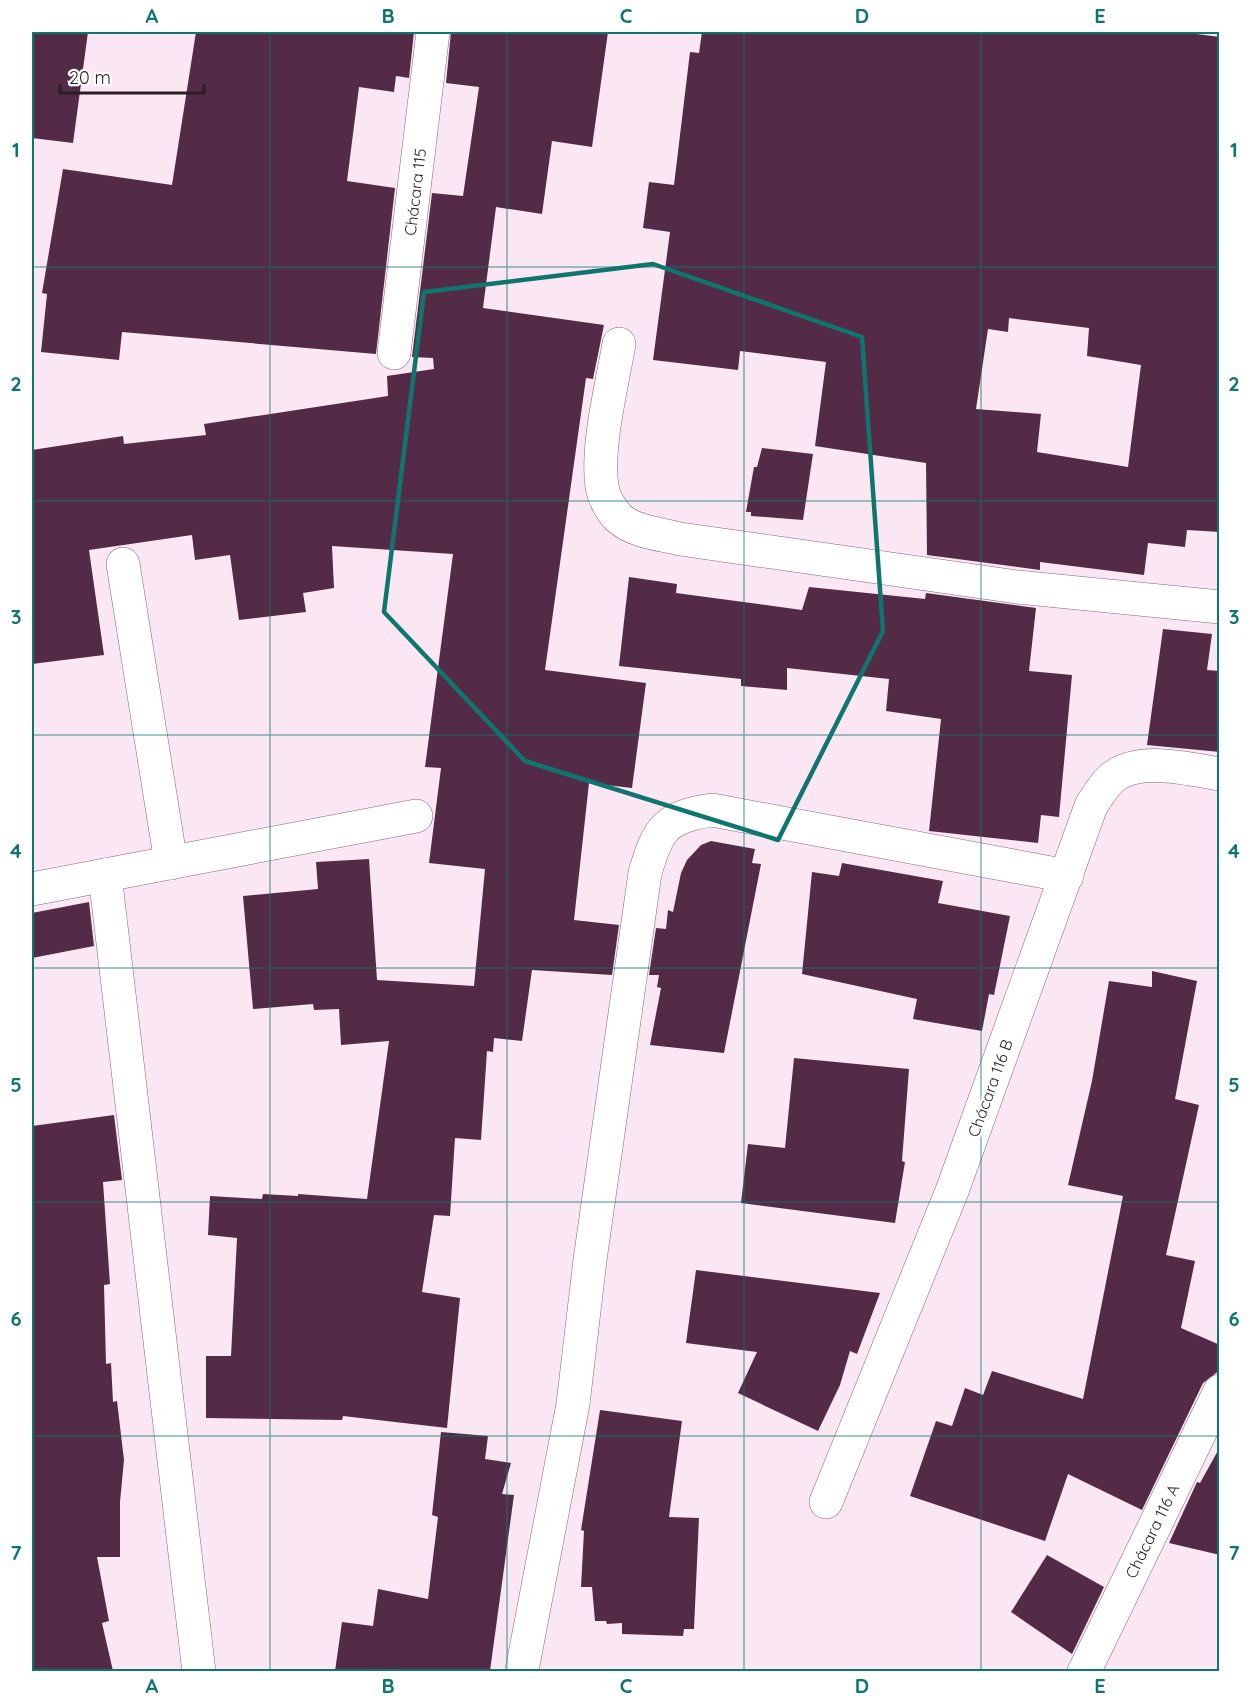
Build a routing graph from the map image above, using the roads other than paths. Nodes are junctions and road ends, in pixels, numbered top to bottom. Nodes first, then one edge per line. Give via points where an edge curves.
1 (433, 32) edge
2 (618, 344) dead end
3 (394, 353) dead end
4 (123, 564) dead end
5 (1220, 607) edge
6 (1220, 774) edge
7 (416, 816) dead end
8 (171, 863) junction
9 (105, 875) junction
10 (1067, 876) junction
11 (32, 889) edge
12 (1220, 1391) edge
13 (826, 1502) dead end
14 (522, 1670) dead end
15 (198, 1671) edge
16 (1084, 1671) edge

1 - 3 street, Chácara 115
2 - 5 street via 603,449 602,488 620,519 640,529 680,539 1017,587
4 - 8 street
6 - 10 street, Chácara 116 B via 1149,766 1111,778 1091,806
7 - 8 street
8 - 9 street
9 - 11 street
9 - 15 street
10 - 13 street, Chácara 116 B via 952,1191
10 - 14 street via 712,810 690,813 663,828 654,842 645,873 573,1404
12 - 16 street, Chácara 116 A

